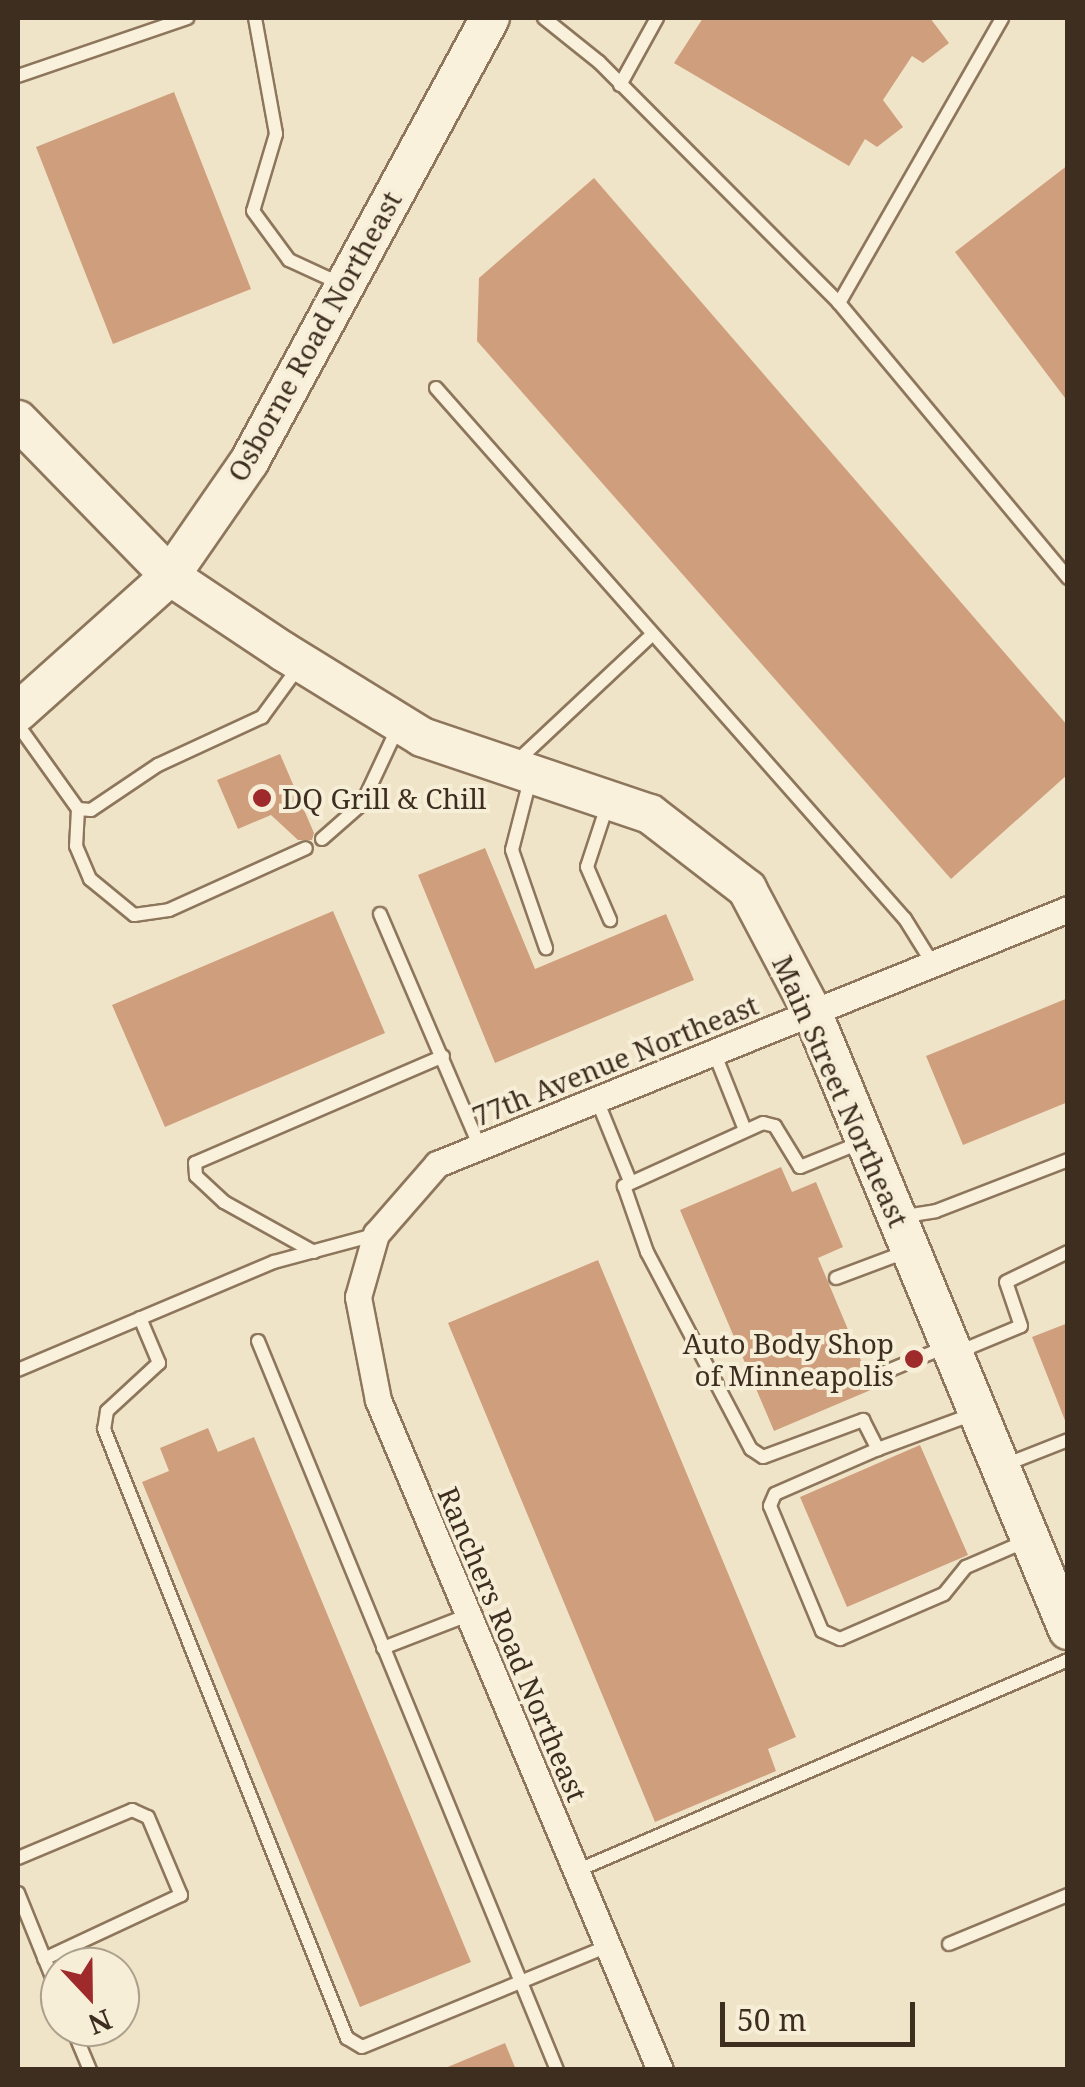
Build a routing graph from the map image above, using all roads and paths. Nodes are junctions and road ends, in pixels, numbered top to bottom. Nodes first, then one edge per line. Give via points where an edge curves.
1 (187, 18) edge
2 (255, 18) edge
3 (490, 18) edge
4 (544, 18) edge
5 (657, 18) edge
6 (1002, 18) edge
7 (18, 76) edge
8 (620, 85) junction
9 (345, 286) junction
10 (839, 304) junction
11 (436, 388) dead end
12 (18, 420) edge
13 (170, 576) junction
14 (1068, 578) edge
15 (653, 634) junction
16 (302, 664) junction
17 (21, 709) edge
18 (400, 723) junction
19 (521, 770) junction
20 (608, 800) junction
21 (78, 809) junction
22 (322, 839) dead end
23 (306, 848) dead end
24 (1068, 909) edge
25 (380, 914) dead end
26 (610, 920) dead end
27 (546, 948) dead end
28 (933, 964) junction
29 (812, 1012) junction
30 (714, 1052) junction
31 (444, 1056) junction
32 (598, 1100) junction
33 (744, 1130) junction
34 (864, 1141) junction
35 (480, 1147) junction
36 (1068, 1160) edge
37 (628, 1179) junction
38 (376, 1234) junction
39 (904, 1234) junction
40 (314, 1252) junction
41 (1068, 1252) edge
42 (836, 1278) dead end
43 (140, 1318) junction
44 (258, 1342) dead end
45 (952, 1350) junction
46 (18, 1370) edge
47 (872, 1378) dead end
48 (978, 1412) junction
49 (1068, 1440) edge
50 (878, 1449) junction
51 (1000, 1467) junction
52 (1030, 1540) junction
53 (468, 1614) junction
54 (1066, 1621) edge
55 (383, 1648) junction
56 (1068, 1660) edge
57 (18, 1858) edge
58 (576, 1871) junction
59 (18, 1894) edge
60 (1068, 1895) edge
61 (950, 1944) dead end
62 (608, 1946) junction
63 (69, 1947) edge
64 (40, 1949) edge
65 (521, 1982) junction
66 (556, 2070) edge
67 (660, 2070) edge

1 - 7 lane
2 - 9 lane via 276,134 252,211 289,260
3 - 9 street, Osborne Road Northeast
4 - 8 lane
5 - 8 lane
6 - 10 lane
8 - 10 lane
9 - 13 street, Osborne Road Northeast via 249,462
10 - 14 lane
11 - 15 lane
12 - 13 street, Main Street Northeast
13 - 16 street, Main Street Northeast
13 - 17 street, Osborne Road Northeast
15 - 19 lane
15 - 28 lane via 905,919
16 - 18 street, Main Street Northeast
16 - 21 lane via 262,717 158,765 91,810
17 - 21 lane
18 - 19 street, Main Street Northeast
18 - 22 lane via 362,804
19 - 20 street, Main Street Northeast
19 - 27 lane via 512,850
20 - 26 lane via 587,868
20 - 29 street, Main Street Northeast via 650,814 748,890
21 - 23 lane via 76,846 90,880 134,915 169,910
24 - 28 street, 77th Avenue Northeast
25 - 31 lane
28 - 29 street, 77th Avenue Northeast
29 - 30 street, 77th Avenue Northeast
29 - 34 street, Main Street Northeast
30 - 32 street, 77th Avenue Northeast
30 - 33 lane
31 - 35 lane
31 - 40 lane via 195,1162 196,1176 224,1202
32 - 35 street, 77th Avenue Northeast
32 - 37 lane
33 - 34 lane via 774,1126 800,1167
33 - 37 lane
34 - 39 street, Main Street Northeast
35 - 38 street, 77th Avenue Northeast via 437,1164
36 - 39 lane via 936,1211
37 - 50 lane via 647,1252 751,1449 763,1457 798,1450 863,1420
38 - 40 lane
38 - 53 street, Ranchers Road Northeast via 358,1297 378,1400
39 - 42 lane
39 - 45 street, Main Street Northeast
40 - 43 lane
41 - 45 lane via 1006,1282 1021,1326
43 - 46 lane
43 - 65 lane via 159,1363 107,1412 104,1429 348,2038 362,2047
44 - 55 lane
45 - 47 lane
45 - 48 street, Main Street Northeast
48 - 50 lane
48 - 51 street, Main Street Northeast
49 - 51 lane
50 - 52 lane via 775,1494 770,1506 822,1631 840,1639 944,1594 966,1567
51 - 52 street, Main Street Northeast
52 - 54 street, Main Street Northeast
53 - 55 lane
53 - 58 street, Ranchers Road Northeast
55 - 65 lane
56 - 58 lane
57 - 63 lane via 132,1810 148,1817 181,1894
58 - 62 street, Ranchers Road Northeast
59 - 64 lane
60 - 61 lane
62 - 65 lane
62 - 67 street, Ranchers Road Northeast
65 - 66 lane

